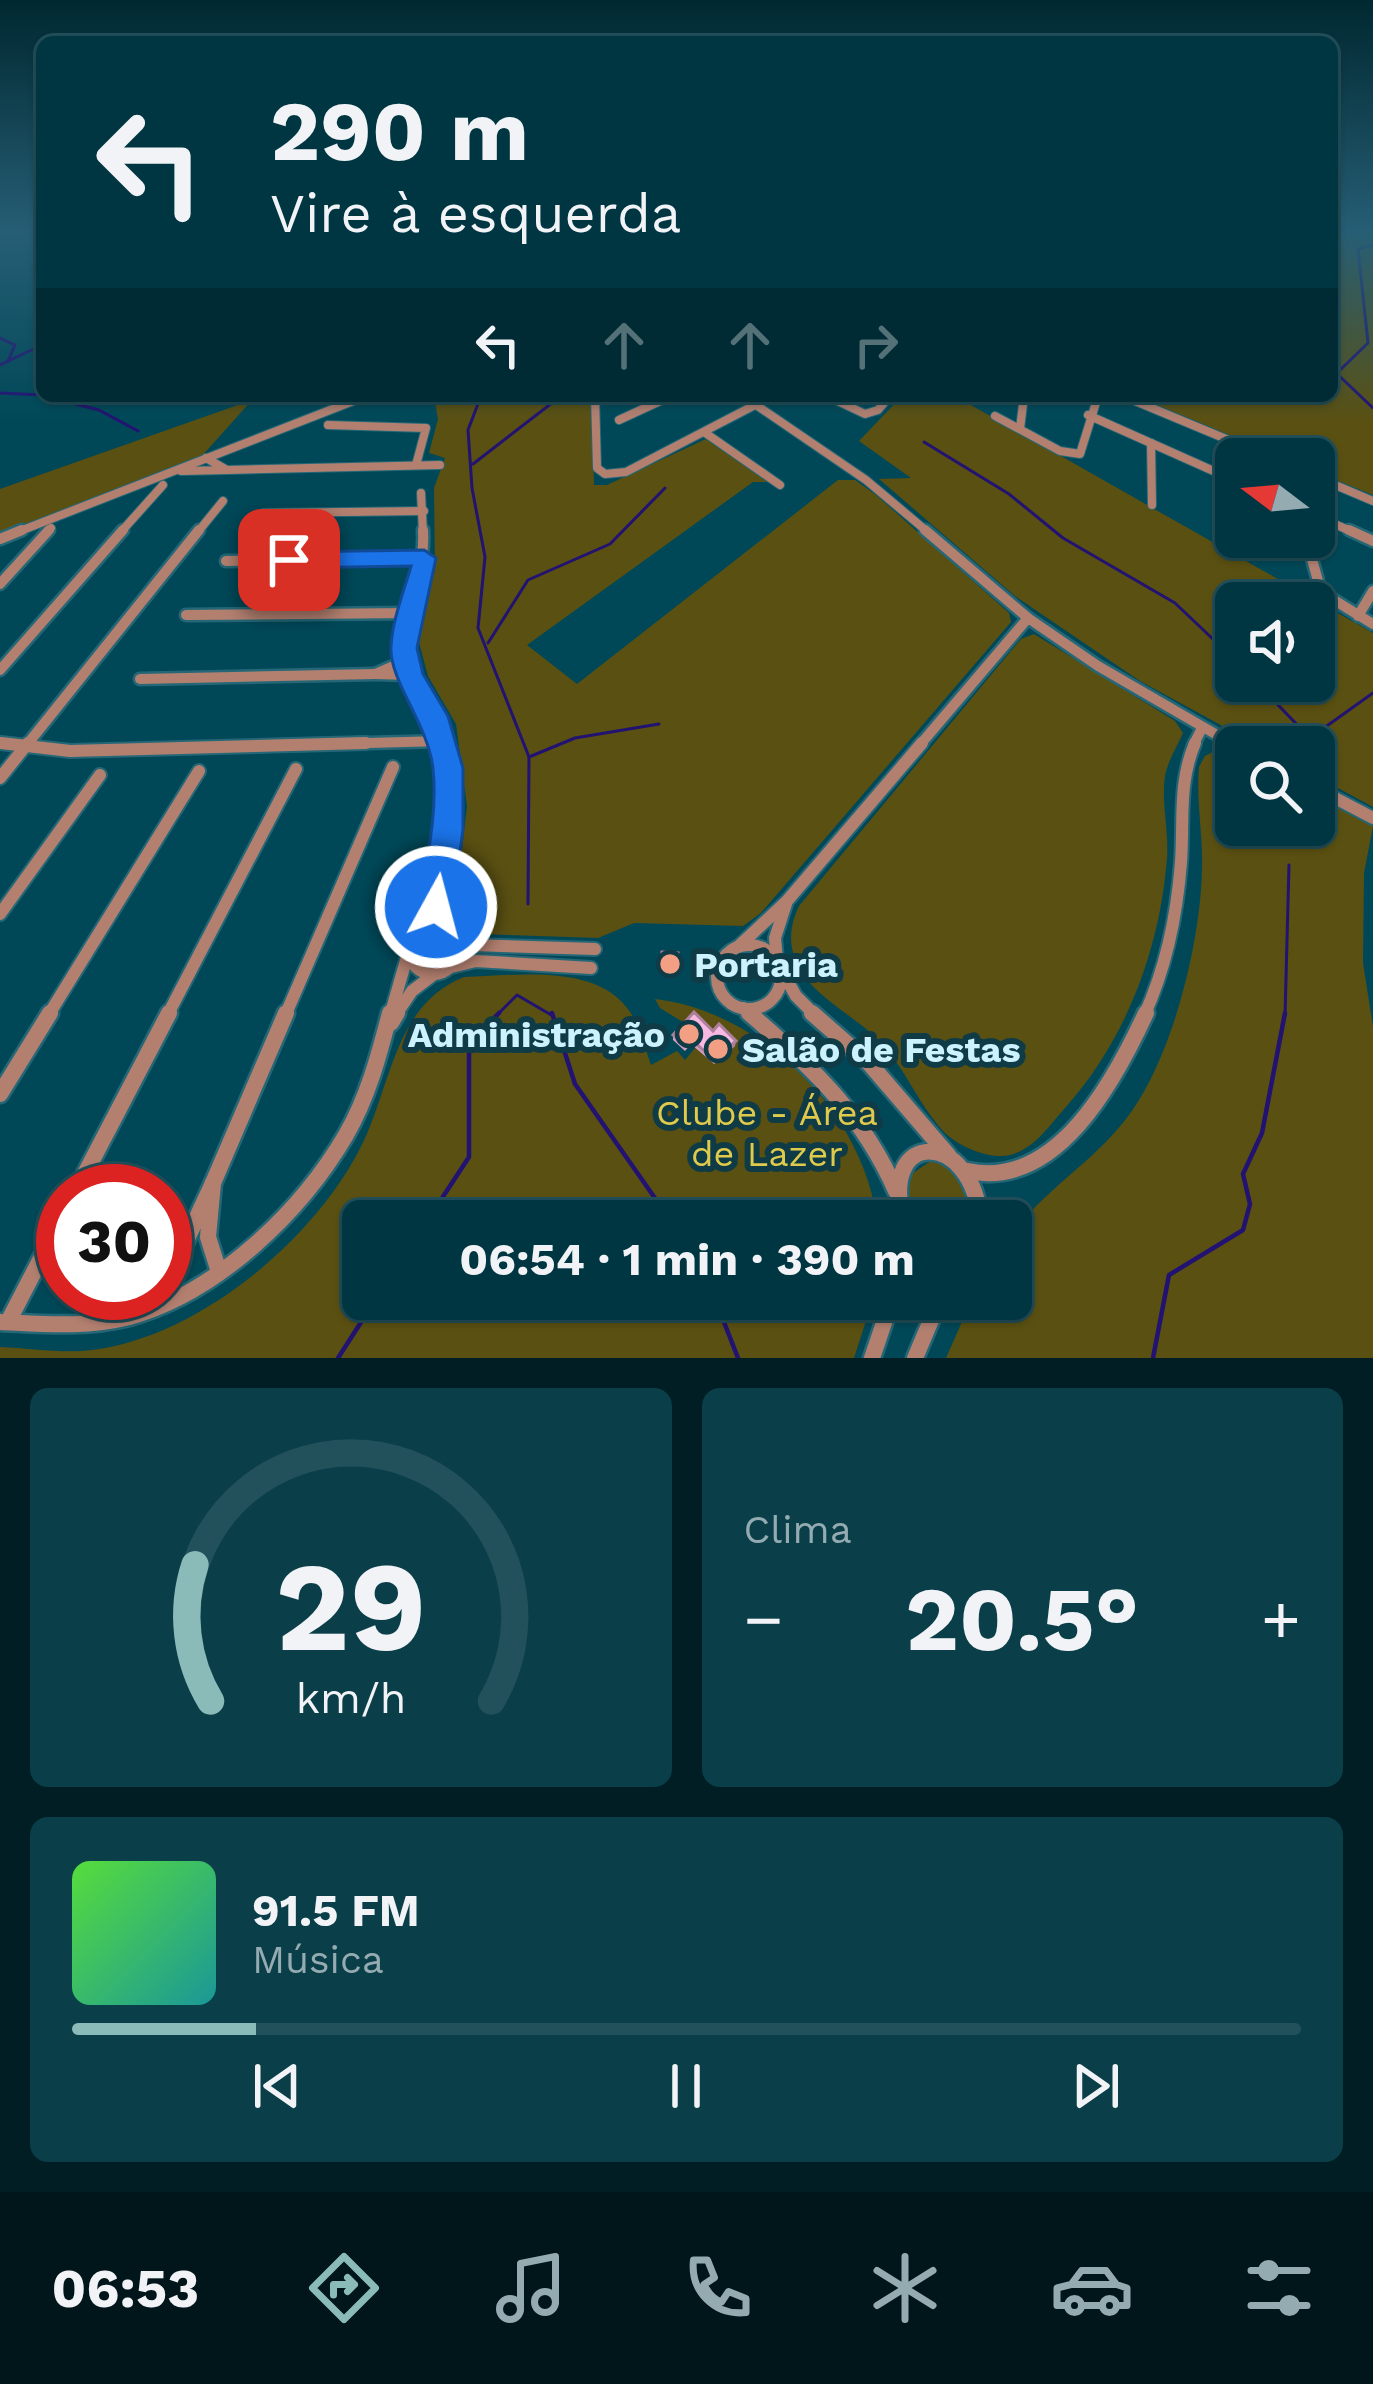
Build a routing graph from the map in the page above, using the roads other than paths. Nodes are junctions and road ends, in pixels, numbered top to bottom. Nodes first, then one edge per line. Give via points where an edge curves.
1 (355, 402) edge
2 (596, 402) edge
3 (658, 402) edge
4 (751, 402) edge
5 (836, 402) edge
6 (883, 402) edge
7 (1023, 402) edge
8 (1095, 402) edge
9 (1137, 402) edge
10 (755, 405) junction
11 (1088, 415) junction
12 (995, 416) dead end
13 (322, 419) junction
14 (292, 425) junction
15 (597, 425) junction
16 (1020, 429) junction
17 (704, 431) junction
18 (1224, 438) edge
19 (1150, 443) junction
20 (202, 460) junction
21 (440, 464) dead end
22 (416, 465) junction
23 (209, 470) junction
24 (226, 470) junction
25 (1215, 471) edge
26 (172, 472) junction
27 (163, 485) dead end
28 (780, 485) dead end
29 (1335, 485) edge
30 (421, 493) dead end
31 (223, 501) dead end
32 (1373, 501) edge
33 (1152, 505) dead end
34 (424, 511) junction
35 (263, 513) dead end
36 (1335, 524) edge
37 (51, 528) dead end
38 (0, 539) edge
39 (1373, 541) edge
40 (424, 558) junction
41 (1312, 558) edge
42 (226, 561) dead end
43 (0, 584) edge
44 (1373, 591) edge
45 (410, 613) junction
46 (186, 615) dead end
47 (1358, 616) junction
48 (1028, 618) junction
49 (1373, 624) edge
50 (405, 661) junction
51 (0, 670) edge
52 (375, 674) junction
53 (410, 675) junction
54 (140, 679) dead end
55 (1202, 728) junction
56 (1215, 735) edge
57 (443, 741) junction
58 (0, 743) edge
59 (26, 746) junction
60 (393, 766) dead end
61 (296, 769) dead end
62 (199, 771) dead end
63 (100, 775) dead end
64 (0, 778) edge
65 (1335, 798) edge
66 (1373, 818) edge
67 (441, 862) junction
68 (787, 901) junction
69 (0, 914) edge
70 (453, 932) junction
71 (410, 946) junction
72 (739, 946) junction
73 (595, 949) dead end
74 (778, 965) junction
75 (591, 968) dead end
76 (440, 971) junction
77 (743, 1008) junction
78 (378, 1054) junction
79 (0, 1094) edge
80 (948, 1155) junction
81 (90, 1164) edge
82 (968, 1171) junction
83 (213, 1183) junction
84 (896, 1196) junction
85 (897, 1200) edge
86 (980, 1200) edge
87 (192, 1228) edge
88 (36, 1265) edge
89 (219, 1271) junction
90 (192, 1282) edge
91 (103, 1320) edge
92 (885, 1320) edge
93 (931, 1320) edge
94 (4, 1322) edge
95 (872, 1358) edge
96 (915, 1358) edge

1 - 13 street
2 - 15 street
3 - 15 street
4 - 10 street
5 - 6 street via 869,414
7 - 16 street
8 - 11 street
9 - 18 street
10 - 17 street
10 - 48 street via 866,480
11 - 16 street via 1084,452
11 - 19 street
12 - 16 street
13 - 14 street
13 - 14 street
13 - 22 street via 426,428
14 - 20 street
15 - 17 street via 598,471 610,475
17 - 28 street
19 - 25 street
19 - 33 street
20 - 23 street via 197,467
20 - 24 street
20 - 26 street
21 - 22 street
22 - 24 street
23 - 24 street
23 - 26 street
26 - 38 street
27 - 51 street
29 - 32 street
30 - 34 street
31 - 59 street
34 - 35 street
34 - 40 street
36 - 39 street
37 - 43 street
40 - 42 street
40 - 45 street
41 - 47 street via 1321,592
44 - 47 street
45 - 46 street
45 - 50 street
47 - 49 street
48 - 55 street
48 - 68 street
50 - 52 street
50 - 53 street
52 - 53 street
52 - 54 street
53 - 57 street
55 - 56 street
55 - 82 street via 1179,780 1181,864 1166,958 1114,1078 1088,1114 1030,1166 994,1175
57 - 59 street
57 - 67 street via 449,810
58 - 59 street
59 - 64 street
60 - 83 street
61 - 81 street
62 - 79 street
63 - 69 street
65 - 66 street
67 - 70 street via 436,907
67 - 71 street
68 - 72 street
68 - 74 street
70 - 71 street via 428,928
70 - 73 street via 478,946
70 - 76 street via 458,952
71 - 76 street via 417,971
71 - 78 street
72 - 74 street via 757,946
72 - 77 street via 724,956 718,976 725,996
74 - 77 street via 772,1000
74 - 80 street via 796,996 865,1058 913,1124
75 - 76 street via 476,961
76 - 78 street via 405,1000
77 - 84 street via 851,1106 882,1154
78 - 89 street via 364,1099 323,1170 263,1238
80 - 82 street
80 - 84 street via 932,1150 909,1158
82 - 86 street
83 - 87 street
83 - 89 street via 208,1237
84 - 85 street
88 - 94 street
89 - 90 street
91 - 94 street
92 - 95 street
93 - 96 street

